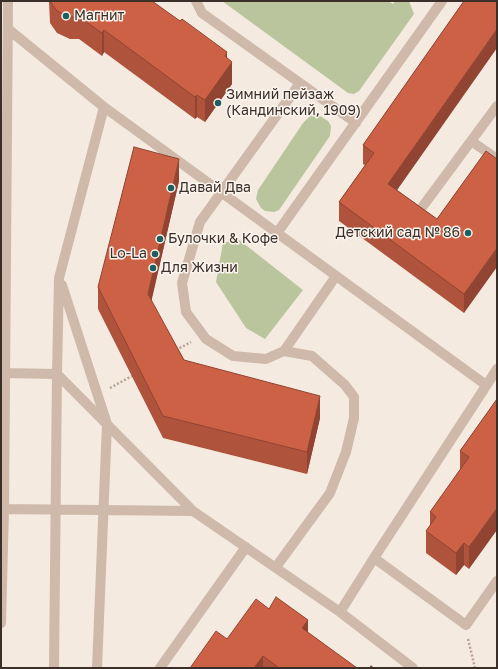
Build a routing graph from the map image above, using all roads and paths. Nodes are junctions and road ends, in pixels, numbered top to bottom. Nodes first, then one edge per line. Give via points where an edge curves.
1 (8, 1) edge
2 (196, 1) edge
3 (442, 1) edge
4 (8, 29) junction
5 (300, 83) junction
6 (497, 106) edge
7 (104, 107) junction
8 (356, 123) junction
9 (471, 141) junction
10 (497, 159) edge
11 (221, 193) junction
12 (423, 206) dead end
13 (277, 233) junction
14 (336, 276) junction
15 (60, 278) junction
16 (203, 335) junction
17 (174, 351) edge
18 (284, 351) junction
19 (497, 369) edge
20 (5, 373) junction
21 (57, 374) junction
22 (132, 376) edge
23 (486, 385) junction
24 (98, 396) junction
25 (107, 424) junction
26 (4, 510) junction
27 (56, 510) junction
28 (104, 510) junction
29 (193, 511) junction
30 (246, 547) junction
31 (374, 558) junction
32 (276, 567) junction
33 (497, 581) edge
34 (340, 612) junction
35 (1, 623) edge
36 (466, 625) junction
37 (54, 668) edge
38 (97, 668) edge
39 (160, 668) edge
40 (413, 668) edge
41 (475, 668) edge

1 - 4 street
2 - 5 street via 202,13
3 - 8 street
4 - 7 street
4 - 20 street
5 - 8 street
5 - 11 street
6 - 9 street
7 - 11 street
7 - 15 street
8 - 13 street
9 - 10 street
9 - 12 street
11 - 13 street
11 - 16 street via 200,222 182,282 186,312
13 - 14 street
14 - 18 street
14 - 23 street
15 - 21 street
15 - 24 street
16 - 17 path
16 - 18 street via 233,356 266,359
18 - 32 street via 312,356 345,384 354,397 354,418 346,452 330,493
19 - 23 street
20 - 21 street
20 - 26 street
21 - 25 street
21 - 27 street
22 - 24 path
23 - 31 street
24 - 25 street
25 - 28 street
25 - 29 street
26 - 27 street
26 - 35 street
27 - 28 street
27 - 37 street
28 - 29 street
28 - 38 street
29 - 30 street
30 - 32 street
30 - 39 street
31 - 34 street
31 - 36 street
32 - 34 street
33 - 36 street
34 - 40 street
36 - 41 path

